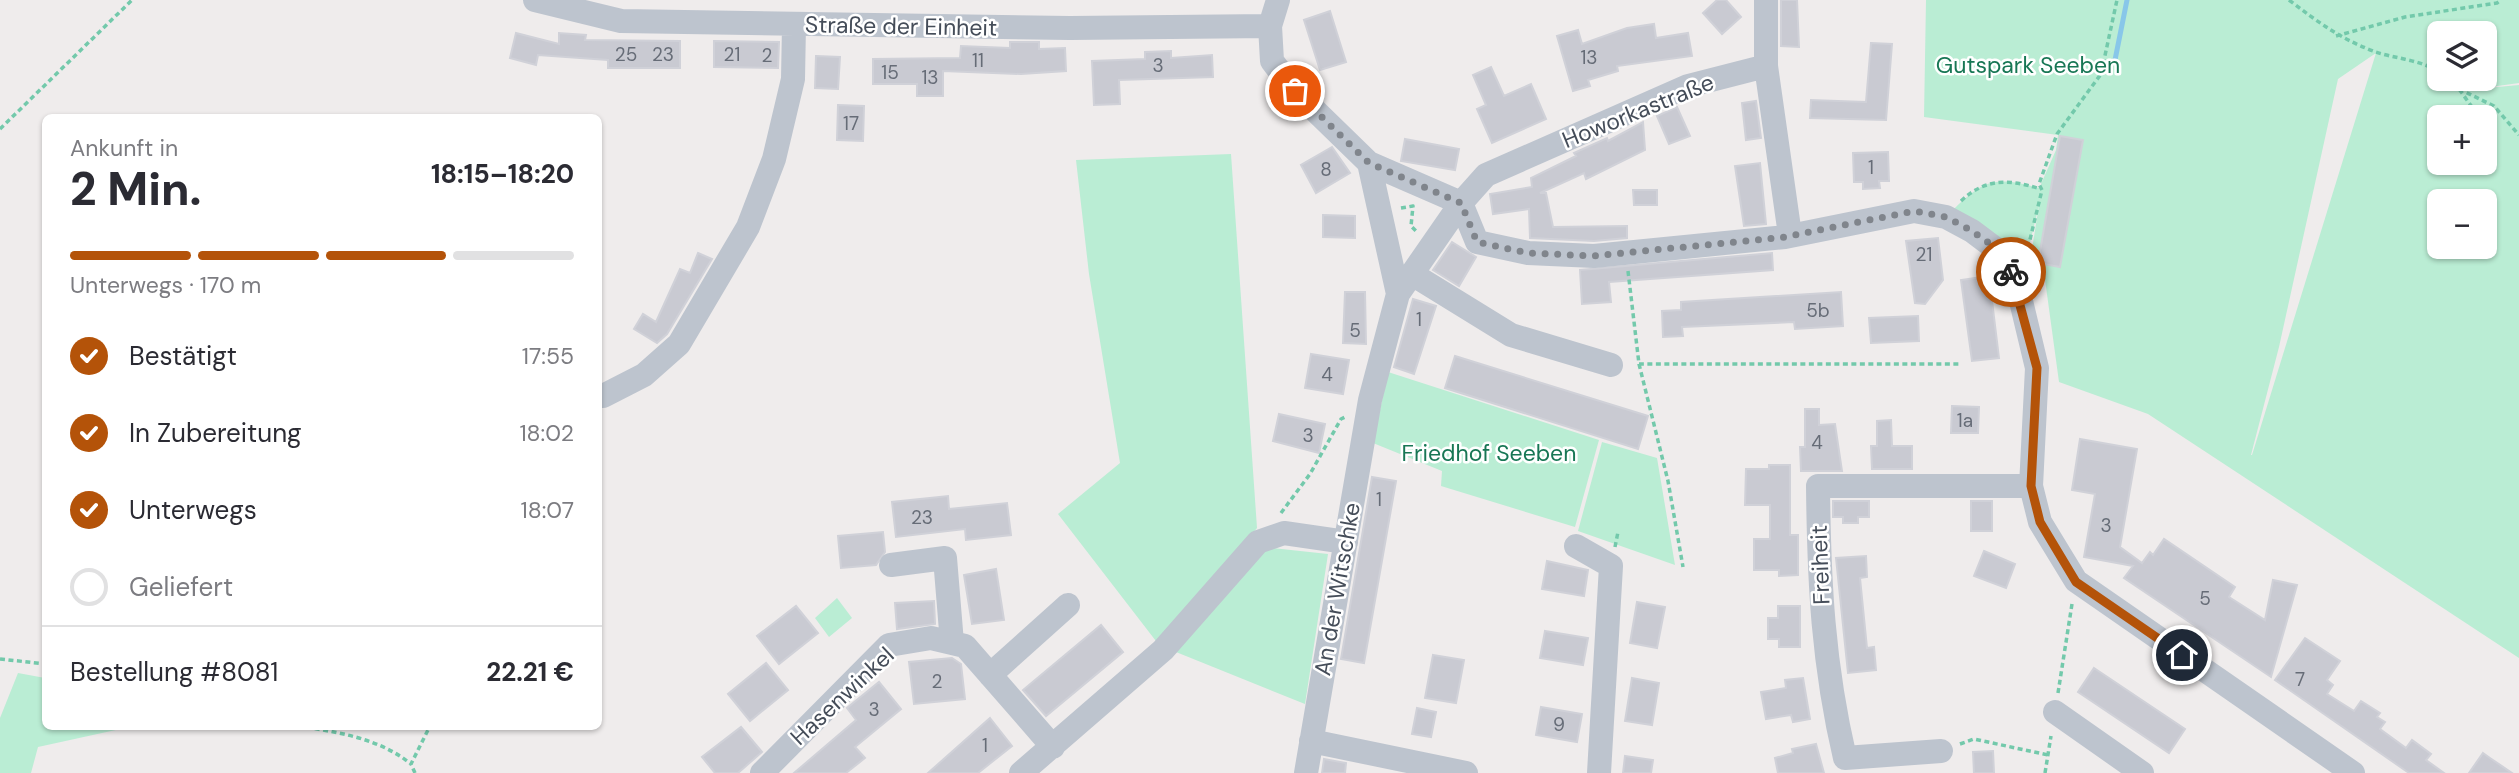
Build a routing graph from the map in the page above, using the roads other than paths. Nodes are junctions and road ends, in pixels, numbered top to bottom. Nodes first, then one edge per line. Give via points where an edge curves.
1 (536, 0) edge
2 (1278, 0) edge
3 (1766, 0) edge
4 (794, 25) junction
5 (1270, 26) junction
6 (1766, 66) junction
7 (1369, 163) junction
8 (1461, 203) junction
9 (1788, 236) junction
10 (1405, 284) junction
11 (1611, 365) dead end
12 (603, 396) dead end
13 (2031, 486) junction
14 (1346, 542) junction
15 (1576, 547) dead end
16 (891, 565) dead end
17 (1068, 605) dead end
18 (952, 643) junction
19 (990, 675) junction
20 (2055, 712) road end
21 (1311, 741) junction
22 (1053, 747) junction
23 (1941, 751) road end
24 (762, 773) edge
25 (1021, 773) edge
26 (1306, 773) edge
27 (1466, 773) edge
28 (1599, 773) edge
29 (2142, 773) edge
30 (2353, 773) edge

1 - 4 street, Straße der Einheit via 621,21
2 - 5 street
3 - 6 street
4 - 5 street, Straße der Einheit
4 - 12 street via 793,79 774,159 748,227 679,344 644,375
5 - 7 street via 1272,61 1295,91
6 - 8 street, Howorkastraße via 1688,86 1486,175
6 - 9 street
7 - 8 street
7 - 10 street
8 - 9 street via 1477,242 1528,253 1594,256
8 - 10 street, Howorkastraße
9 - 13 street via 1914,211 1946,217 1996,248 2015,276 2037,368
10 - 11 street via 1511,335
10 - 14 street, An der Witschke via 1369,404
13 - 23 street, Freiheit via 1818,486 1822,627 1845,758
13 - 30 street via 2040,522 2076,582
14 - 21 street, An der Witschke
14 - 22 street via 1284,533 1265,538 1163,650
15 - 28 street via 1611,566
16 - 18 street via 945,558
17 - 19 street
18 - 19 street via 965,646
18 - 24 street, Hasenwinkel via 931,638 889,646
19 - 22 street
20 - 29 street
21 - 26 street, An der Witschke
21 - 27 street
22 - 25 street

